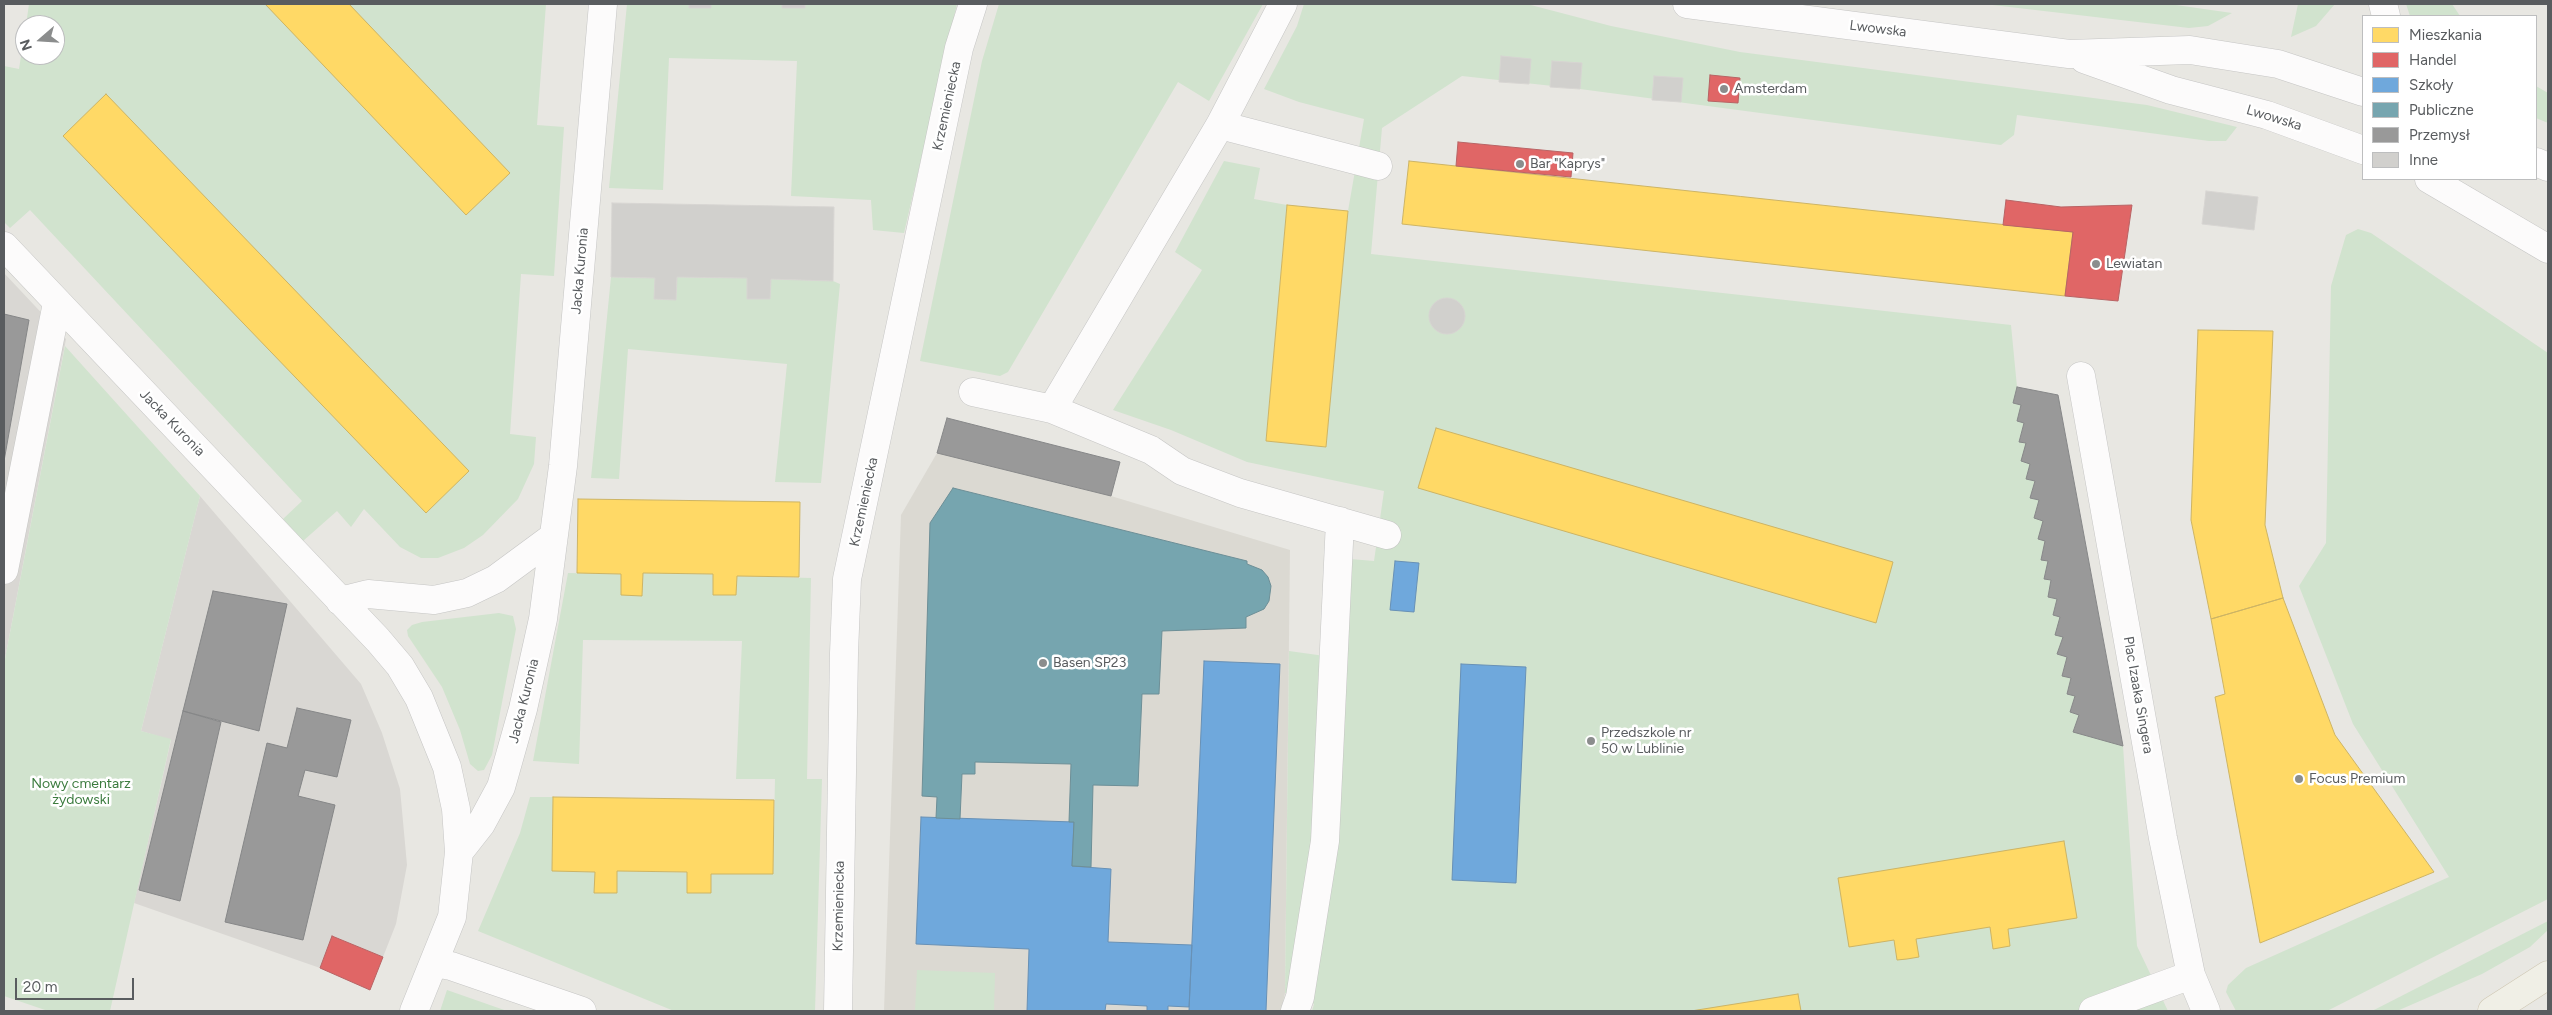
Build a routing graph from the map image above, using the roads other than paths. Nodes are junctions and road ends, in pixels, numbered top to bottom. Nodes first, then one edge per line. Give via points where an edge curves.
1 (602, 4) edge
2 (973, 4) edge
3 (1283, 4) edge
4 (1687, 4) edge
5 (2069, 54) junction
6 (2362, 92) edge
7 (1220, 125) junction
8 (2362, 150) edge
9 (1378, 166) dead end
10 (2431, 180) edge
11 (4, 246) edge
12 (2548, 249) edge
13 (57, 303) junction
14 (2081, 376) dead end
15 (973, 392) dead end
16 (1052, 409) junction
17 (1340, 521) junction
18 (1388, 535) dead end
19 (553, 537) junction
20 (4, 570) edge
21 (340, 600) junction
22 (459, 852) junction
23 (435, 963) junction
24 (2192, 975) junction
25 (2548, 975) edge
26 (414, 1011) edge
27 (582, 1011) edge
28 (838, 1011) edge
29 (1295, 1011) edge
30 (2093, 1011) edge
31 (2206, 1011) edge
32 (2492, 1011) edge

1 - 19 street, Jacka Kuronia via 563,466
2 - 28 street, Krzemieniecka via 957,57 847,579
3 - 7 street
4 - 5 street, Lwowska
5 - 6 street, Lwowska via 2190,50 2278,64
5 - 8 street, Lwowska via 2171,90 2267,114
7 - 9 street
7 - 16 street
10 - 12 street
11 - 13 street, Jacka Kuronia
13 - 20 street
13 - 21 street, Jacka Kuronia
14 - 24 street, Plac Izaaka Singera via 2163,838
15 - 16 street
16 - 17 street via 1151,450 1182,471 1240,493
17 - 18 street
17 - 29 street via 1325,841
19 - 21 street via 496,580 467,593 434,600 368,594
19 - 22 street, Jacka Kuronia via 543,619 502,787 481,824
21 - 22 street, Jacka Kuronia via 400,666 419,698 447,767 456,810
22 - 23 street, Jacka Kuronia via 452,917
23 - 26 street, Jacka Kuronia
23 - 27 street
24 - 30 street
24 - 31 street, Plac Izaaka Singera
25 - 32 main road

